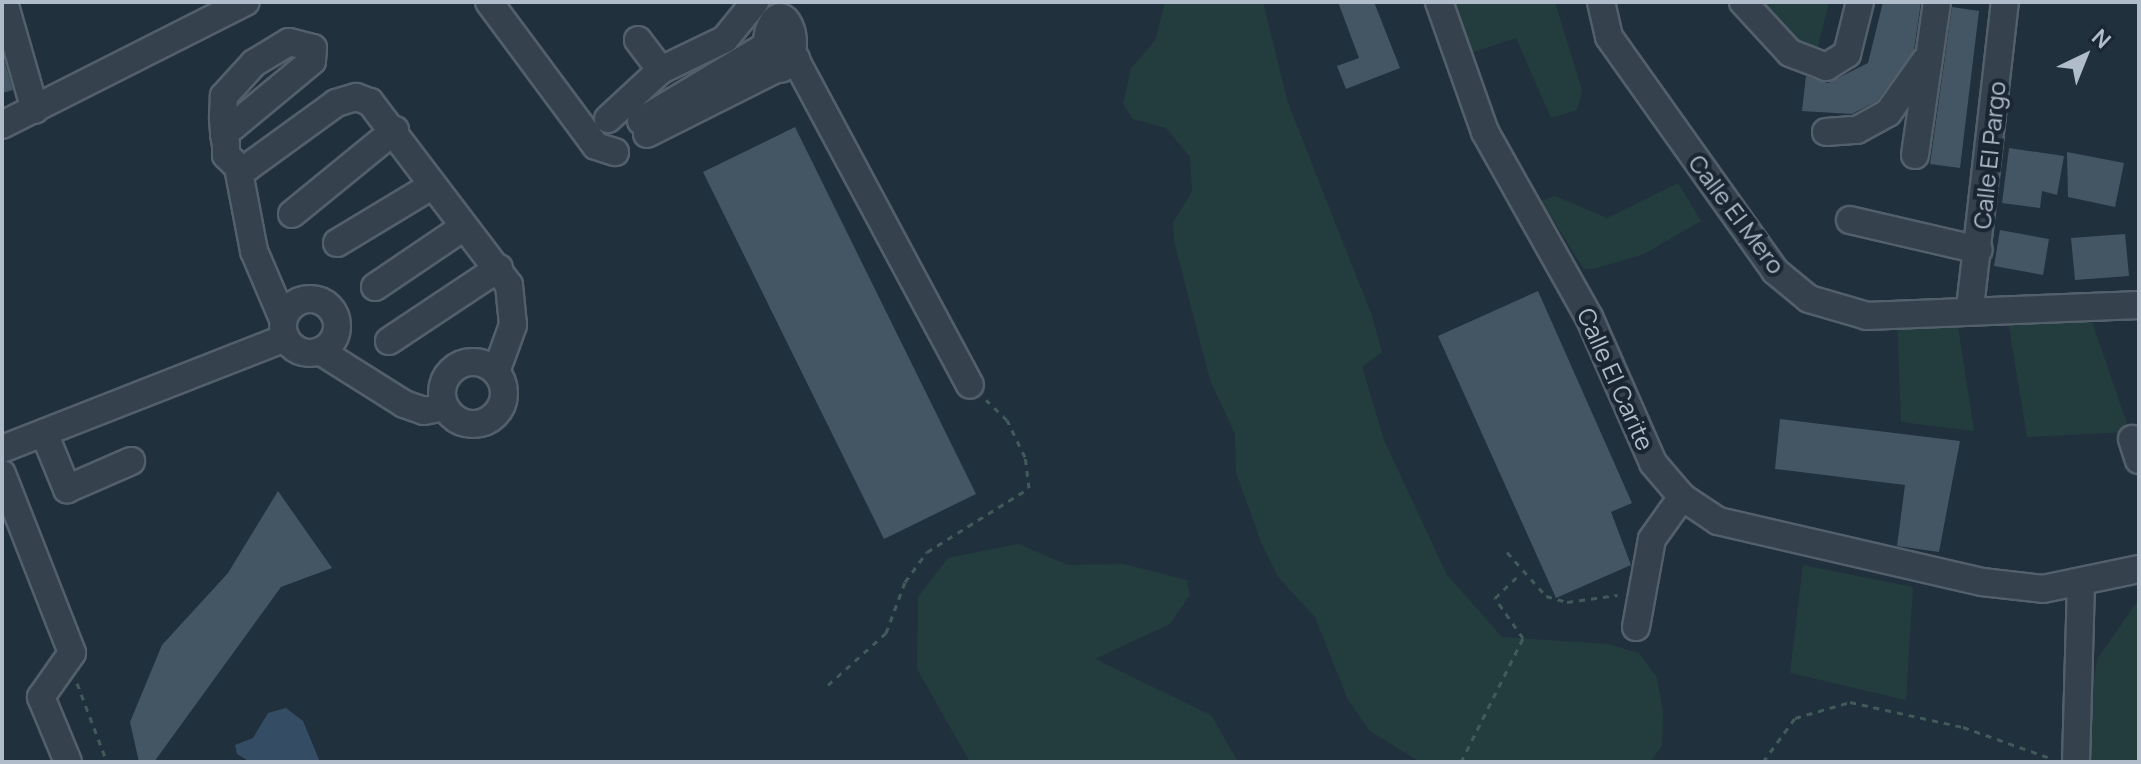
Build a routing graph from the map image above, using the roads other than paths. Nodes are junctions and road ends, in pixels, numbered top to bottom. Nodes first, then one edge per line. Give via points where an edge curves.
1 (4, 2) edge
2 (246, 2) edge
3 (489, 2) edge
4 (1439, 2) edge
5 (1601, 2) edge
6 (1743, 2) edge
7 (1860, 2) edge
8 (1937, 2) edge
9 (1999, 2) edge
10 (2005, 2) edge
11 (775, 27) edge
12 (638, 40) dead end
13 (1933, 48) junction
14 (10, 52) edge
15 (661, 70) junction
16 (566, 104) junction
17 (35, 110) junction
18 (629, 124) junction
19 (2, 125) edge
20 (395, 130) junction
21 (1826, 132) dead end
22 (224, 134) dead end
23 (1915, 155) dead end
24 (238, 167) junction
25 (433, 185) junction
26 (292, 214) dead end
27 (1850, 220) dead end
28 (462, 228) junction
29 (337, 243) dead end
30 (1979, 250) junction
31 (499, 268) junction
32 (375, 287) dead end
33 (2139, 305) edge
34 (1970, 308) junction
35 (284, 329) junction
36 (389, 341) dead end
37 (320, 351) junction
38 (496, 372) junction
39 (970, 385) road end
40 (445, 407) junction
41 (44, 433) junction
42 (2, 449) edge
43 (131, 461) dead end
44 (2, 474) edge
45 (1682, 497) junction
46 (2139, 569) edge
47 (2081, 584) junction
48 (1636, 627) dead end
49 (68, 762) edge
50 (2076, 762) edge

1 - 14 street
2 - 17 street
3 - 16 street
4 - 45 street, Calle El Carite via 1485,132 1589,317 1653,463
5 - 34 street, Calle El Mero via 1609,37 1775,271 1834,310 1905,316
6 - 7 street via 1790,53 1826,67 1847,54
8 - 13 street
9 - 10 street
10 - 30 street, Calle El Pargo
11 - 15 street via 725,39
11 - 18 street
11 - 39 street
12 - 15 street
13 - 21 street via 1888,113 1857,130
13 - 23 street
14 - 17 street
15 - 18 street
16 - 18 street
16 - 18 street via 596,146 615,152 612,131
17 - 19 street
20 - 24 street via 356,97
20 - 25 street
20 - 26 street
22 - 24 street via 226,155
24 - 35 street via 254,251
25 - 28 street
25 - 29 street
27 - 30 street
28 - 31 street
28 - 32 street
30 - 34 street, Calle El Pargo
31 - 36 street
31 - 38 street via 513,297 513,325
33 - 34 street, Calle El Mero
35 - 37 street via 299,351
35 - 37 street via 301,300 331,308 337,330
35 - 41 street
37 - 40 street via 404,404 424,411
38 - 40 street via 484,363 458,365 442,385
38 - 40 street via 504,398 490,420 463,423
41 - 42 street
41 - 43 street via 67,489
44 - 49 street via 72,653 41,697
45 - 47 street, Calle El Carite via 1718,521 1874,560 1982,582
45 - 48 street via 1652,539
46 - 47 street, Calle El Carite
47 - 50 street

